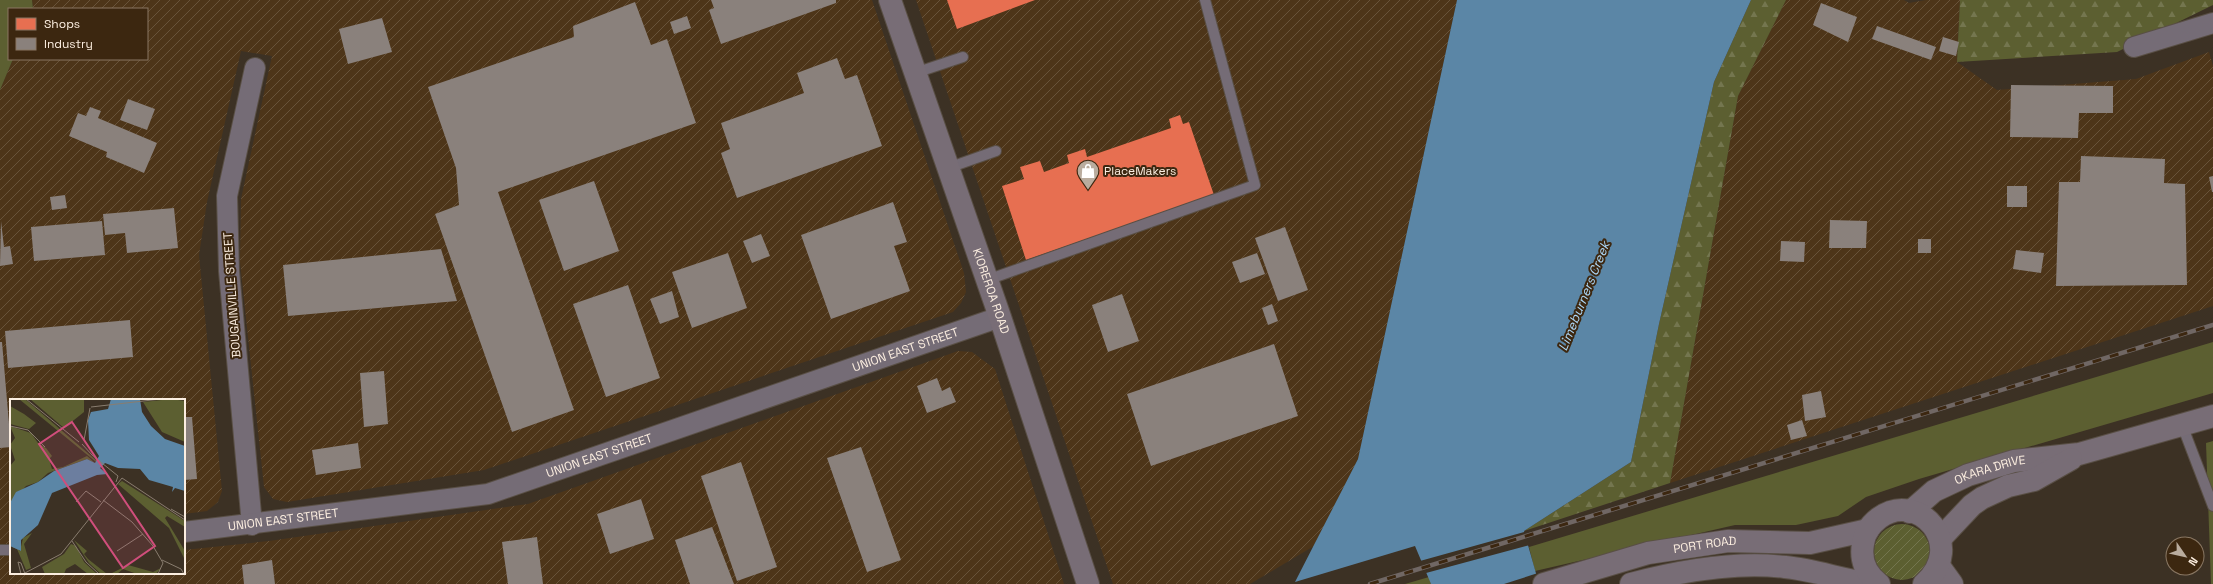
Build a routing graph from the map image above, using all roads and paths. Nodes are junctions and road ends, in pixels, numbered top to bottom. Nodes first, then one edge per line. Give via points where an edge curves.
1 (890, 0) edge
2 (1205, 0) edge
3 (2213, 23) edge
4 (2134, 47) dead end
5 (963, 57) dead end
6 (255, 68) dead end
7 (915, 73) junction
8 (996, 151) dead end
9 (948, 168) junction
10 (987, 280) junction
11 (1000, 316) junction
12 (2213, 416) edge
13 (2182, 426) junction
14 (2079, 454) junction
15 (2213, 506) edge
16 (1910, 512) junction
17 (252, 525) junction
18 (1868, 530) junction
19 (185, 532) edge
20 (1940, 539) junction
21 (1939, 566) junction
22 (1088, 584) edge
23 (1544, 584) edge
24 (1631, 584) edge
25 (1872, 584) edge
26 (1879, 584) edge
27 (1924, 584) edge
28 (1952, 584) edge

1 - 7 main road, KIOREROA ROAD
2 - 10 lane via 1255,185
3 - 4 street
5 - 7 lane
6 - 17 street, BOUGAINVILLE STREET via 227,196 229,271
7 - 9 main road, KIOREROA ROAD
8 - 9 lane
9 - 10 main road, KIOREROA ROAD
10 - 11 main road, KIOREROA ROAD
11 - 17 street, UNION EAST STREET via 488,494
11 - 22 main road, KIOREROA ROAD
12 - 13 main road, OKARA DRIVE
13 - 14 main road, OKARA DRIVE
13 - 15 lane
14 - 16 main road, OKARA DRIVE via 2014,461 1968,475 1934,491
14 - 20 main road, OKARA DRIVE via 2034,480 2008,486 1982,498
16 - 18 main road via 1900,511 1882,516
16 - 20 main road via 1928,521
17 - 19 street, UNION EAST STREET
18 - 23 main road, PORT ROAD via 1810,543 1728,541 1648,553
18 - 26 main road via 1861,550 1862,560 1866,570
20 - 21 main road via 1942,552
21 - 27 main road
21 - 28 main road
24 - 25 main road, PORT ROAD via 1736,566 1783,566

